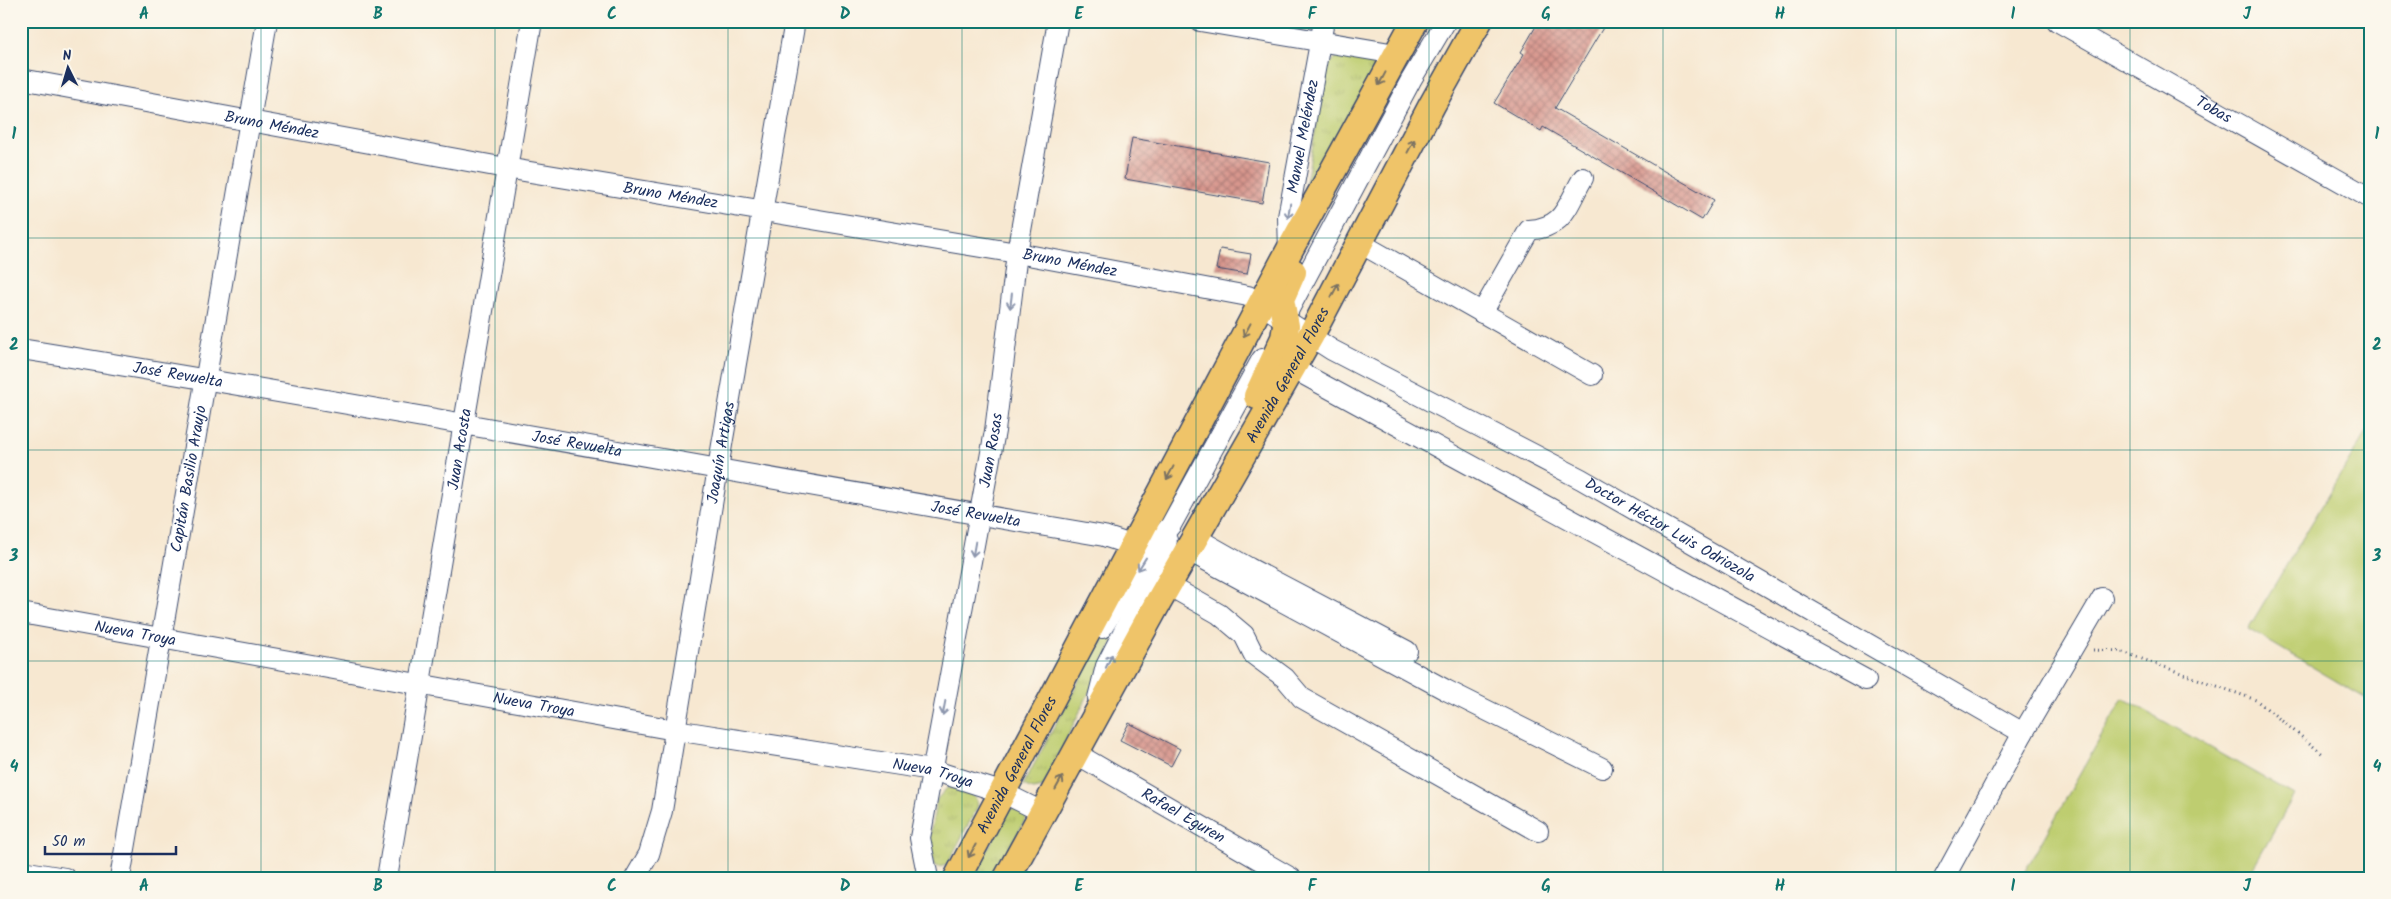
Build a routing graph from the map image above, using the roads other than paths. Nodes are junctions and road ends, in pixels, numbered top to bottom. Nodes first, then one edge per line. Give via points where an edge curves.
1 (266, 21) edge
2 (532, 21) edge
3 (795, 21) edge
4 (1058, 21) edge
5 (1200, 21) edge
6 (1324, 21) edge
7 (1415, 21) edge
8 (1446, 21) edge
9 (1479, 21) edge
10 (2057, 21) edge
11 (1320, 42) junction
12 (1396, 54) junction
13 (21, 79) edge
14 (250, 120) junction
15 (506, 168) junction
16 (1583, 178) dead end
17 (2370, 198) edge
18 (1314, 204) junction
19 (762, 211) junction
20 (1360, 243) junction
21 (1288, 251) junction
22 (1017, 253) junction
23 (1262, 302) junction
24 (1482, 314) junction
25 (1284, 318) junction
26 (1311, 335) junction
27 (21, 349) edge
28 (1292, 368) junction
29 (1592, 375) dead end
30 (207, 378) junction
31 (462, 425) junction
32 (718, 468) junction
33 (1226, 483) junction
34 (980, 515) junction
35 (1171, 525) junction
36 (1192, 544) junction
37 (1131, 545) junction
38 (1168, 585) junction
39 (2102, 598) dead end
40 (21, 613) edge
41 (162, 637) junction
42 (1407, 650) dead end
43 (1078, 653) junction
44 (1866, 680) dead end
45 (420, 685) junction
46 (1091, 724) junction
47 (675, 730) junction
48 (2023, 733) junction
49 (1075, 753) junction
50 (1602, 768) dead end
51 (932, 770) junction
52 (1004, 793) junction
53 (1042, 812) junction
54 (1538, 831) dead end
55 (21, 871) edge
56 (65, 878) edge
57 (120, 878) edge
58 (387, 878) edge
59 (635, 878) edge
60 (928, 878) edge
61 (958, 878) edge
62 (1007, 878) edge
63 (1292, 878) edge
64 (1944, 878) edge

1 - 14 street, Capitán Basilio Araujo
2 - 15 street, Juan Acosta
3 - 19 street, Joaquín Artigas
4 - 22 street, Juan Rosas
5 - 11 street
6 - 11 street, Manuel Meléndez
7 - 12 main road, Avenida General Flores
8 - 25 street, Avenida General Flores
20 -> 9 main road, Avenida General Flores
10 - 17 street, Tobas
11 - 12 street
11 -> 21 street, Manuel Meléndez via 1288,217
12 -> 18 main road, Avenida General Flores
13 - 14 street, Bruno Méndez
14 - 15 street, Bruno Méndez
14 - 30 street, Capitán Basilio Araujo
15 - 19 street, Bruno Méndez
15 - 31 street, Juan Acosta
16 - 24 street via 1558,222 1529,230
18 - 21 main road, Avenida General Flores
18 - 25 main road via 1312,234 1281,299
19 - 22 street, Bruno Méndez
19 - 32 street, Joaquín Artigas
20 - 24 street
26 -> 20 main road, Avenida General Flores
21 - 23 main road, Avenida General Flores
22 - 23 street, Bruno Méndez via 1248,296
22 -> 34 street, Juan Rosas via 995,430
23 - 25 street, Bruno Méndez
23 -> 37 main road, Avenida General Flores
24 - 29 street
25 - 26 street, Bruno Méndez
25 - 33 main road via 1284,338 1278,356 1232,444
25 - 35 street, Avenida General Flores
26 - 28 main road, Avenida General Flores
26 - 48 street, Doctor Héctor Luis Odriozola via 1332,350 1581,479
27 - 30 street, José Revuelta
28 - 33 main road, Avenida General Flores
28 - 44 street
30 - 31 street, José Revuelta
30 - 41 street, Capitán Basilio Araujo
31 - 32 street, José Revuelta
31 - 45 street, Juan Acosta
32 - 34 street, José Revuelta
32 - 47 street, Joaquín Artigas
33 - 36 main road, Avenida General Flores
34 - 37 street, José Revuelta via 1104,536
34 -> 51 street, Juan Rosas
35 -> 43 street, Avenida General Flores via 1152,548 1090,648
46 -> 35 street, Avenida General Flores via 1106,666 1164,552
36 - 38 main road, Avenida General Flores
36 - 42 street via 1249,568
36 - 50 street via 1446,690
37 - 43 main road, Avenida General Flores
38 - 46 main road, Avenida General Flores
38 - 54 street via 1218,614 1244,635 1254,655 1285,678 1302,698
39 - 48 street
40 - 41 street, Nueva Troya
41 - 45 street, Nueva Troya
41 - 57 street, Capitán Basilio Araujo
43 - 52 main road, Avenida General Flores
45 - 47 street, Nueva Troya
45 - 58 street, Juan Acosta
46 - 49 main road, Avenida General Flores
47 - 51 street, Nueva Troya
47 - 59 street, Joaquín Artigas via 657,833
48 - 64 street
53 -> 49 main road, Avenida General Flores
49 - 63 street, Rafael Eguren
51 - 52 street, Nueva Troya
51 - 60 street, Juan Rosas via 920,838
52 - 53 street, Nueva Troya
52 -> 61 main road, Avenida General Flores
53 - 62 main road, Avenida General Flores
55 - 56 street

